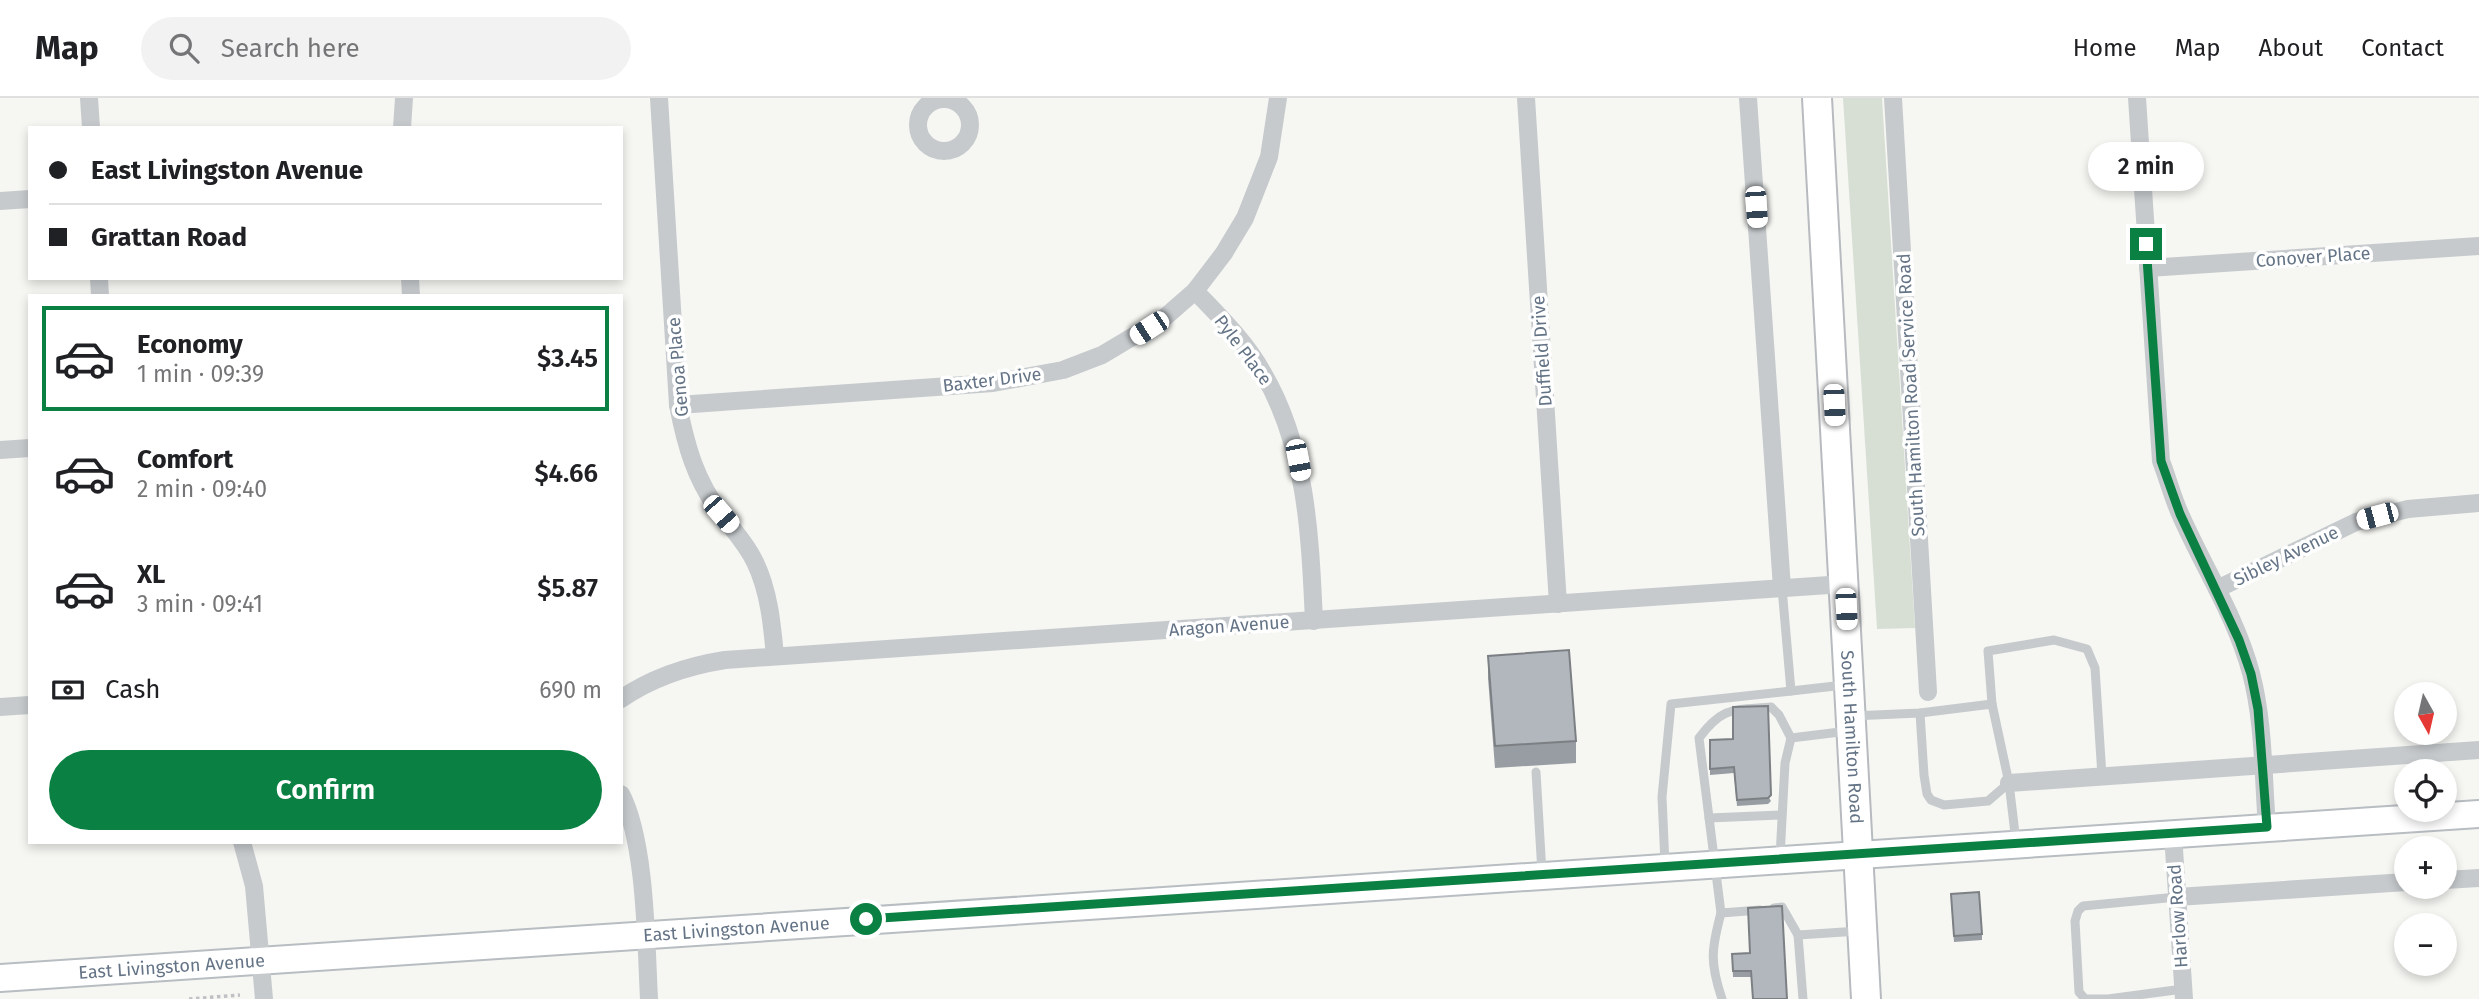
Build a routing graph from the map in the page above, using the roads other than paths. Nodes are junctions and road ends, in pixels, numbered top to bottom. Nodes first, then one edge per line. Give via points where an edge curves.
1 (89, 98) edge
2 (404, 98) edge
3 (659, 98) edge
4 (1278, 98) edge
5 (1525, 98) edge
6 (1748, 98) edge
7 (1817, 98) edge
8 (1893, 98) edge
9 (2137, 98) edge
10 (91, 126) edge
11 (402, 126) edge
12 (28, 199) edge
13 (0, 201) edge
14 (2479, 246) edge
15 (2148, 268) junction
16 (1195, 291) junction
17 (678, 405) junction
18 (28, 448) edge
19 (0, 450) edge
20 (2479, 503) edge
21 (1844, 584) junction
22 (1782, 588) junction
23 (2217, 589) junction
24 (1558, 604) junction
25 (1314, 621) junction
26 (775, 656) junction
27 (1849, 684) junction
28 (1791, 691) junction
29 (1928, 692) dead end
30 (623, 698) edge
31 (1992, 704) junction
32 (28, 705) edge
33 (0, 707) edge
34 (1920, 713) junction
35 (1851, 723) junction
36 (1791, 738) junction
37 (2479, 750) edge
38 (2262, 764) junction
39 (1536, 772) dead end
40 (2102, 776) junction
41 (2009, 783) junction
42 (623, 798) edge
43 (2479, 814) edge
44 (1781, 816) junction
45 (1709, 818) junction
46 (2267, 827) junction
47 (2173, 834) junction
48 (243, 844) edge
49 (2017, 844) junction
50 (1857, 853) junction
51 (1780, 859) junction
52 (1715, 863) junction
53 (1665, 867) junction
54 (1542, 875) junction
55 (2479, 878) edge
56 (2457, 879) edge
57 (2394, 884) edge
58 (2177, 897) junction
59 (1721, 913) junction
60 (1861, 931) junction
61 (645, 933) junction
62 (1798, 935) junction
63 (261, 960) junction
64 (0, 978) edge
65 (2184, 994) edge
66 (264, 999) edge
67 (649, 999) edge
68 (1722, 999) edge
69 (1803, 999) edge
70 (1866, 999) edge

1 - 10 street
2 - 11 street
3 - 17 street, Genoa Place
4 - 16 street, Baxter Drive via 1269,157 1245,218
5 - 24 street, Duffield Drive
6 - 22 street
7 - 21 main road, South Hamilton Road
8 - 29 street, South Hamilton Road Service Road
9 - 15 street
12 - 13 street
14 - 15 street, Conover Place
15 - 23 street via 2161,461 2180,514
16 - 17 street, Baxter Drive via 1164,318 1102,355 1028,378
16 - 25 street, Pyle Place via 1262,371 1283,411 1306,503
17 - 26 street, Genoa Place via 696,472 756,563 766,594
18 - 19 street
20 - 23 street, Sibley Avenue via 2408,509 2356,522
21 - 22 street, Aragon Avenue
21 - 27 main road, South Hamilton Road
22 - 24 street, Aragon Avenue
22 - 28 lane
23 - 38 street via 2251,674
24 - 25 street, Aragon Avenue
25 - 26 street, Aragon Avenue
26 - 30 street, Aragon Avenue via 692,665
27 - 28 lane
27 - 35 main road, South Hamilton Road
28 - 53 lane via 1671,704 1662,797
31 - 34 lane
31 - 40 lane via 1988,651 2054,640 2087,649 2095,668
31 - 41 lane
32 - 33 street
34 - 35 lane
34 - 41 lane via 1924,775 1931,800 1944,805 1988,801
35 - 36 lane
35 - 50 main road, South Hamilton Road
36 - 44 lane
36 - 45 lane via 1772,707 1729,710 1712,721 1699,738
37 - 38 street
38 - 40 street
38 - 46 street
39 - 54 lane
40 - 41 street
41 - 49 lane
42 - 61 street via 641,873
43 - 46 main road, East Livingston Avenue
44 - 45 lane
44 - 51 lane
45 - 52 lane
46 - 47 main road, East Livingston Avenue
47 - 49 main road, East Livingston Avenue
47 - 58 street, Harlow Road
48 - 63 street via 254,886
49 - 50 main road, East Livingston Avenue
50 - 51 main road, East Livingston Avenue
50 - 60 main road, South Hamilton Road
51 - 52 main road, East Livingston Avenue
52 - 53 main road, East Livingston Avenue
52 - 59 lane
53 - 54 main road, East Livingston Avenue
54 - 61 main road, East Livingston Avenue
55 - 56 street
57 - 58 street
58 - 65 street, Harlow Road
58 - 65 lane via 2083,906 2076,921 2079,992 2085,999
59 - 62 lane via 1782,907
59 - 68 lane via 1713,943 1713,970
60 - 62 lane
60 - 70 main road, South Hamilton Road
61 - 63 main road, East Livingston Avenue
61 - 67 street
62 - 69 lane
63 - 64 main road, East Livingston Avenue
63 - 66 street

